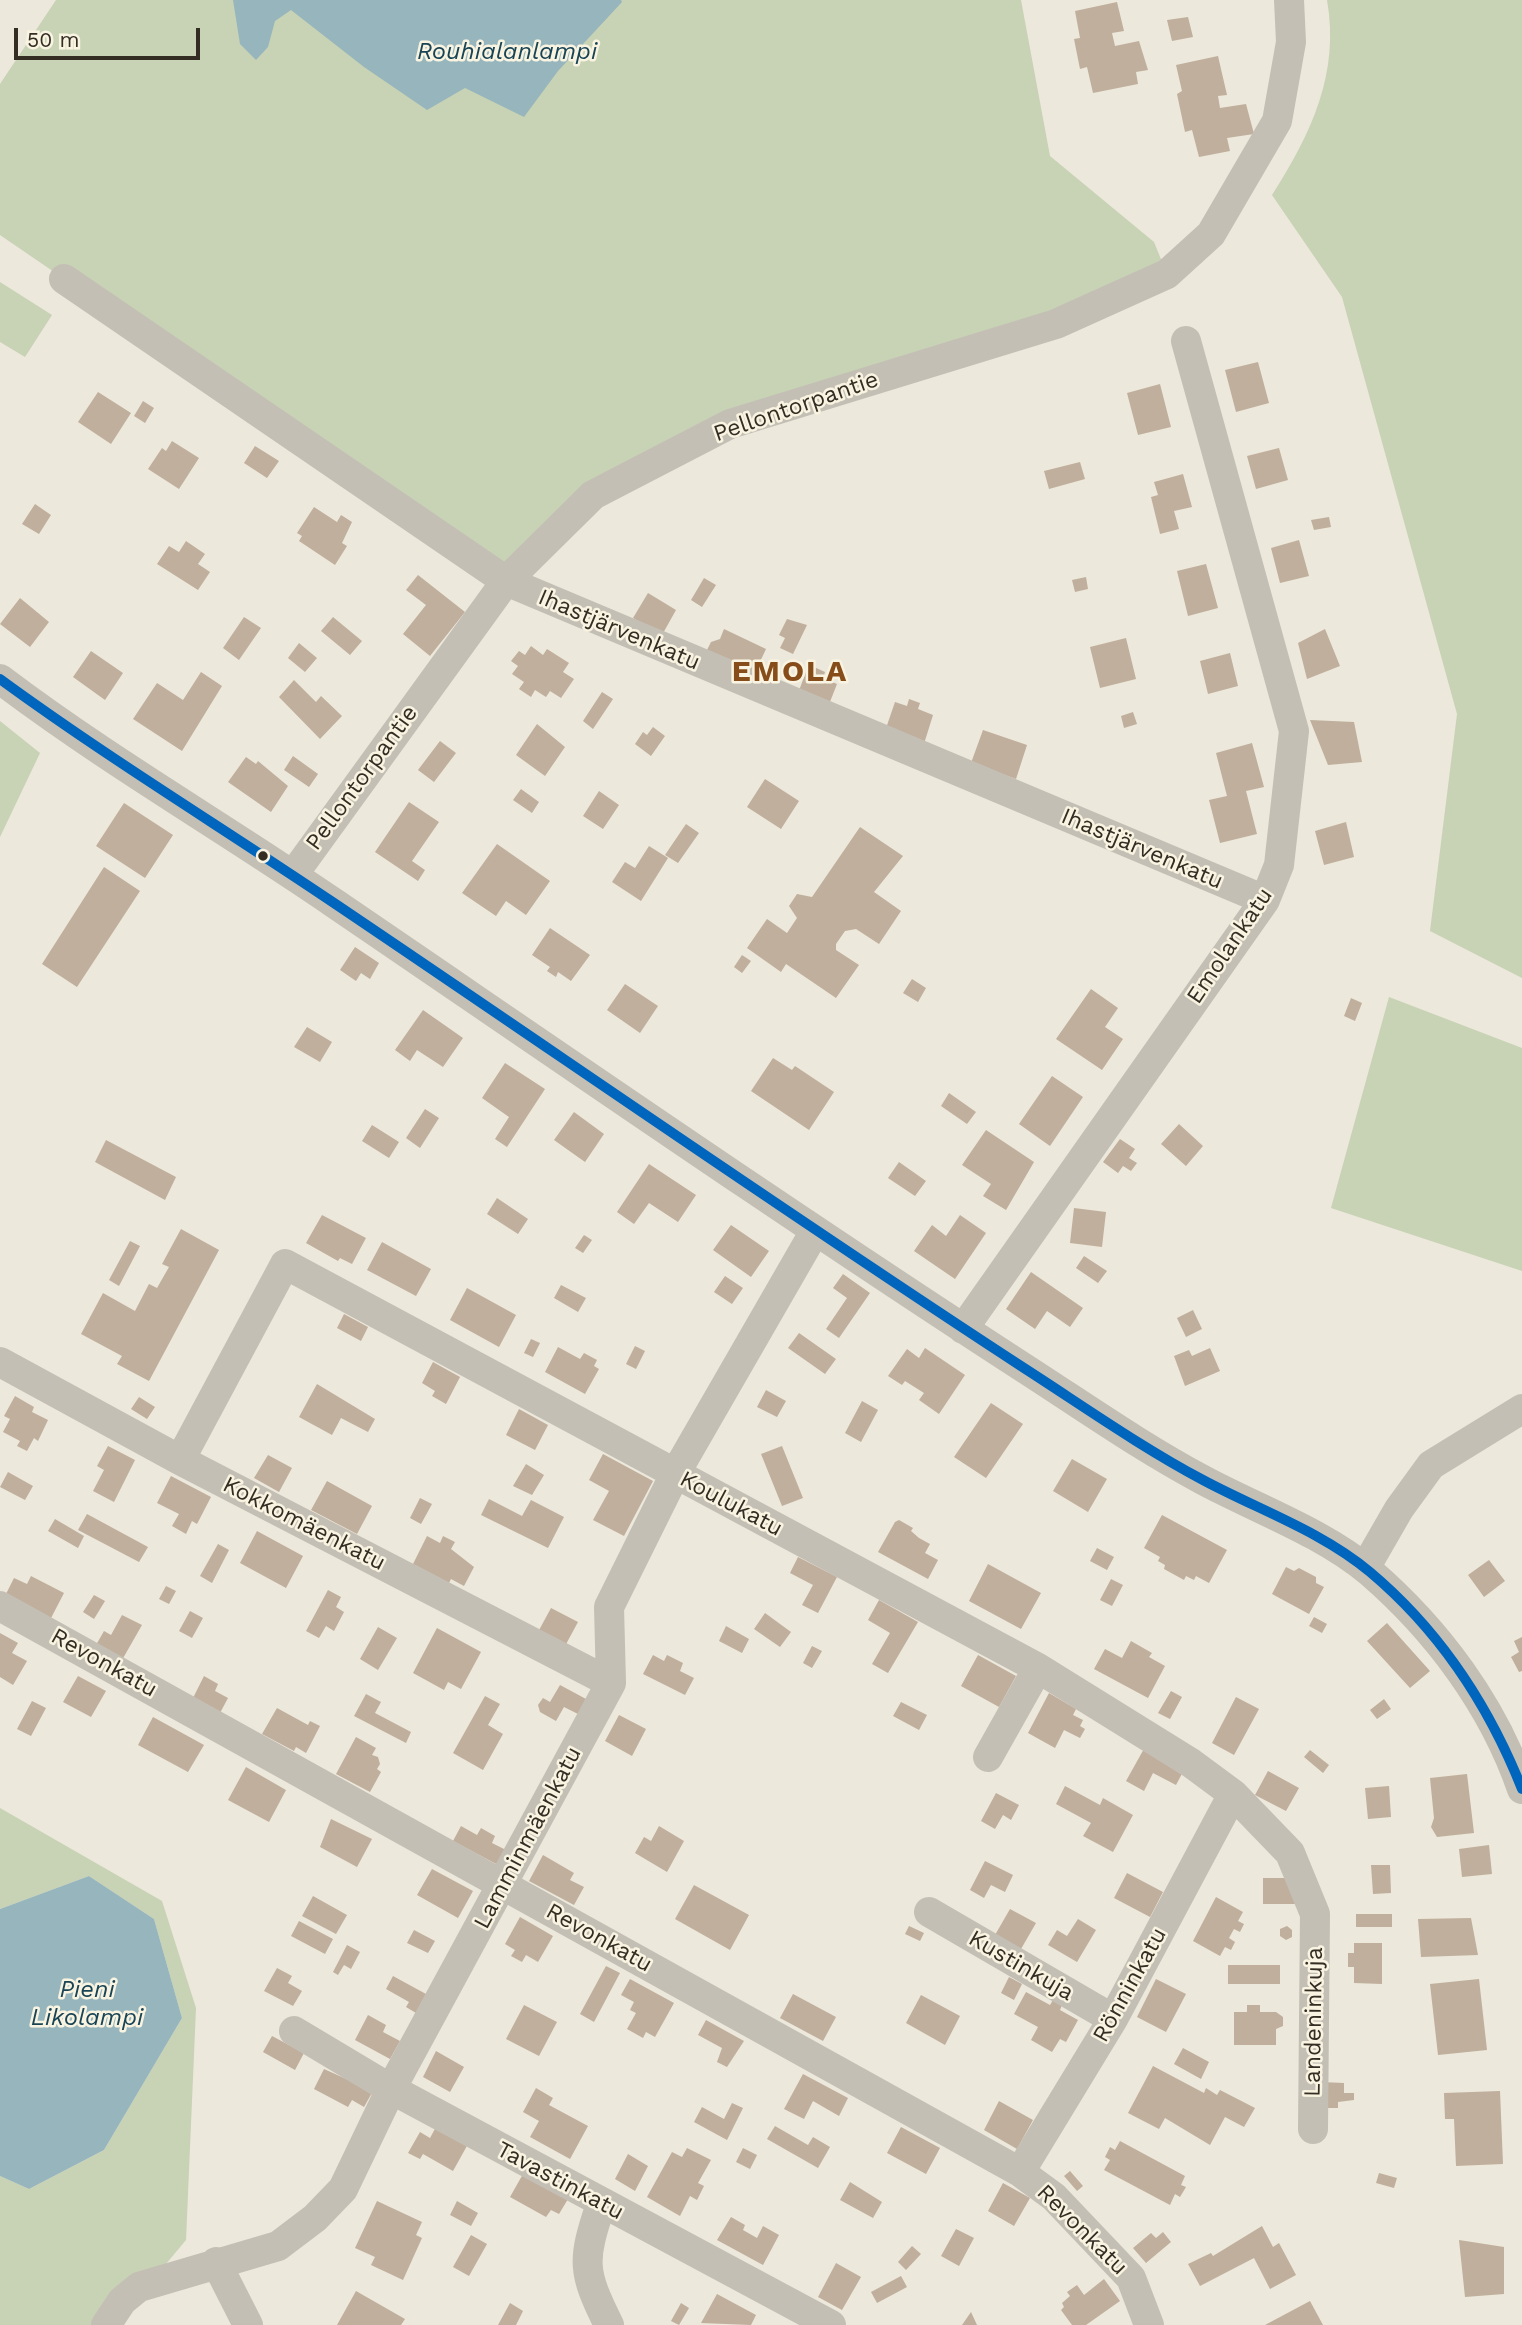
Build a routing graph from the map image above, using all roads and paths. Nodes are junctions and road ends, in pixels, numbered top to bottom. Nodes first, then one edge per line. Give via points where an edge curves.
1 (1289, 0) edge
2 (64, 279) dead end
3 (1186, 341) dead end
4 (506, 581) junction
5 (0, 679) edge
6 (293, 875) junction
7 (1265, 900) junction
8 (814, 1231) junction
9 (963, 1329) junction
10 (0, 1362) edge
11 (1522, 1409) edge
12 (180, 1460) junction
13 (675, 1474) junction
14 (1365, 1568) junction
15 (0, 1606) edge
16 (1038, 1668) junction
17 (611, 1683) junction
18 (988, 1757) dead end
19 (1522, 1789) edge
20 (1233, 1794) junction
21 (503, 1885) junction
22 (929, 1912) dead end
23 (1315, 1914) joint
24 (1113, 2019) junction
25 (294, 2031) dead end
26 (391, 2089) junction
27 (1313, 2129) dead end
28 (1020, 2172) junction
29 (601, 2204) junction
30 (216, 2262) junction
31 (106, 2325) edge
32 (248, 2325) edge
33 (609, 2325) edge
34 (831, 2325) edge
35 (1149, 2325) edge

1 - 4 street, Pellontorpantie via 1291,42 1277,121 1211,234 1167,274 1056,324 730,424 593,495
2 - 4 street, Ihastjärvenkatu
3 - 7 street, Emolankatu via 1294,732 1279,865
4 - 6 street, Pellontorpantie
4 - 7 street, Ihastjärvenkatu
5 - 6 street via 49,716
6 - 8 street
7 - 9 street, Emolankatu
8 - 9 street
8 - 13 street, Lamminmäenkatu
9 - 14 street via 1152,1451
10 - 12 street, Kokkomäenkatu
11 - 14 street via 1431,1465
12 - 13 street, Koulukatu via 285,1264
12 - 17 street, Kokkomäenkatu
13 - 16 street, Koulukatu
13 - 17 street, Lamminmäenkatu via 610,1607
14 - 19 street via 1399,1598 1456,1664 1485,1707
15 - 21 street, Revonkatu
16 - 18 street
16 - 20 street, Koulukatu
17 - 21 street, Lamminmäenkatu
20 - 23 street, Koulukatu via 1290,1853
20 - 24 street, Rönninkatu
21 - 26 street, Lamminmäenkatu
21 - 28 street, Revonkatu
22 - 24 street, Kustinkuja
23 - 27 street, Landeninkuja
24 - 28 street, Rönninkatu
25 - 26 street, Tavastinkatu
26 - 29 street, Tavastinkatu
26 - 30 street, Lamminmäenkatu via 344,2189 315,2218 278,2246
28 - 35 street, Revonkatu via 1054,2197 1131,2278
29 - 33 street via 589,2242 588,2282
29 - 34 street, Tavastinkatu
30 - 31 street, Lamminmäenkatu via 139,2287 122,2301
30 - 32 street

